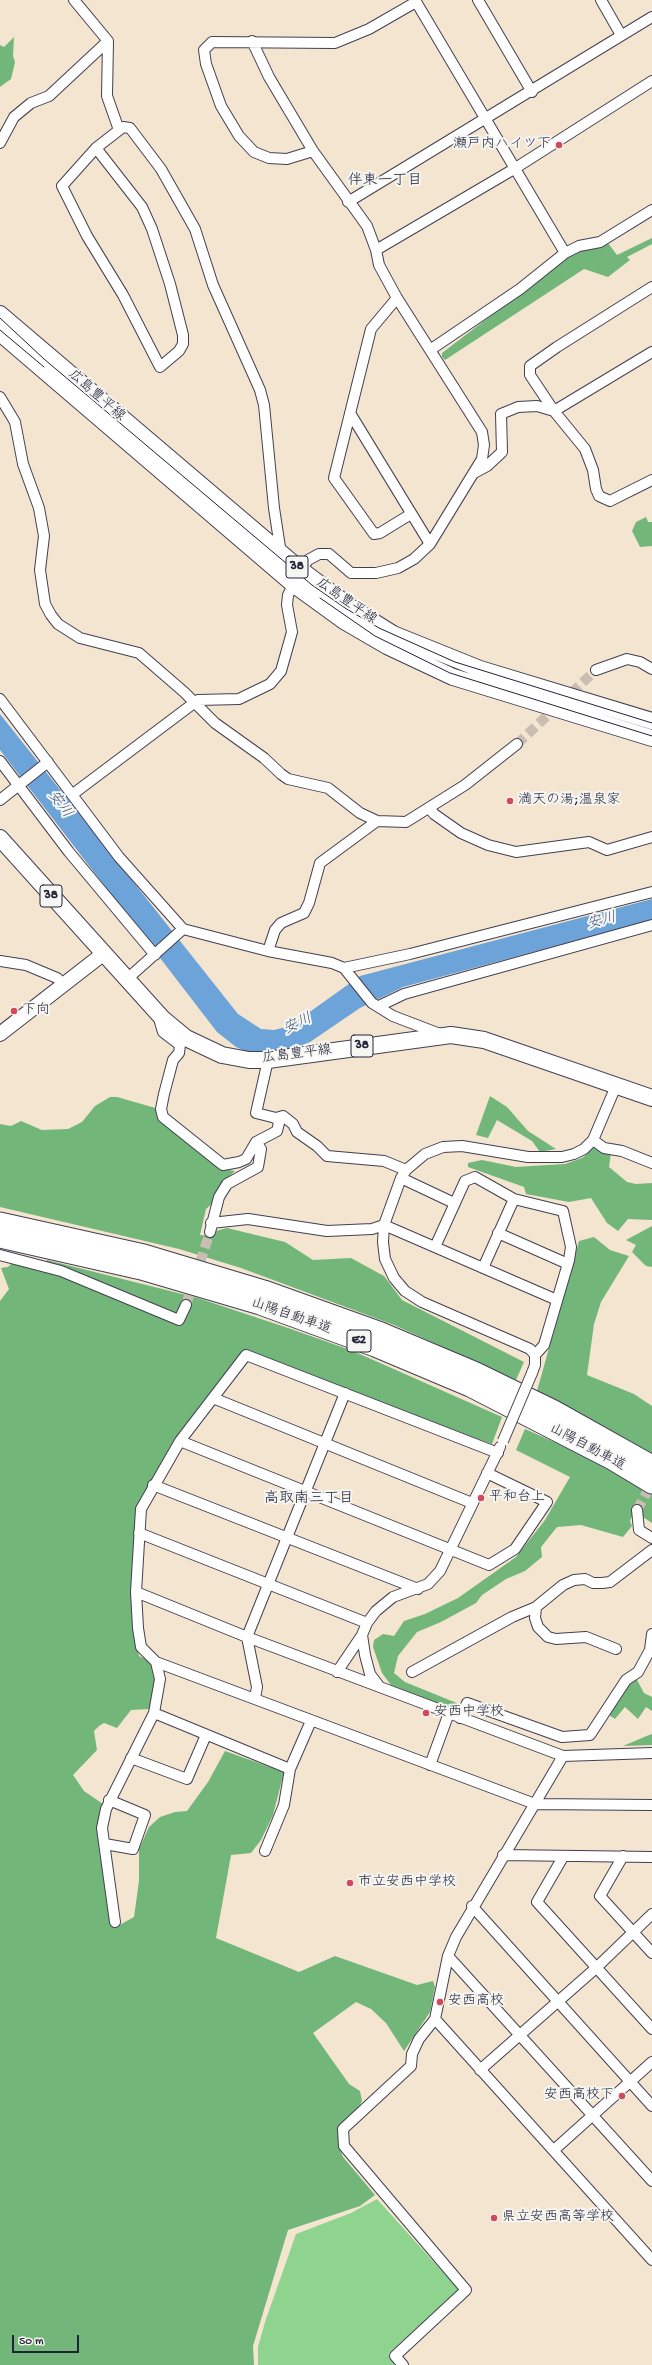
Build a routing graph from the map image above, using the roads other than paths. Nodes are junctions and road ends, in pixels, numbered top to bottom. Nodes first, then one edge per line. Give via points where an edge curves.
1 (74, 0) edge
2 (478, 0) edge
3 (601, 0) edge
4 (415, 1) edge
5 (652, 17) edge
6 (621, 35) junction
7 (108, 41) junction
8 (252, 41) junction
9 (652, 81) edge
10 (532, 92) junction
11 (485, 121) junction
12 (119, 130) junction
13 (0, 143) edge
14 (96, 148) junction
15 (313, 151) junction
16 (514, 169) junction
17 (348, 202) junction
18 (652, 210) edge
19 (376, 250) junction
20 (565, 253) junction
21 (652, 287) edge
22 (397, 298) junction
23 (0, 314) edge
24 (0, 333) edge
25 (430, 350) junction
26 (652, 352) edge
27 (0, 396) edge
28 (554, 411) junction
29 (350, 413) junction
30 (472, 474) junction
31 (652, 480) edge
32 (410, 514) junction
33 (430, 544) junction
34 (281, 554) junction
35 (297, 577) junction
36 (652, 669) edge
37 (596, 670) tunnel mouth
38 (0, 699) edge
39 (194, 703) junction
40 (652, 721) edge
41 (652, 738) edge
42 (518, 744) tunnel mouth
43 (0, 762) edge
44 (47, 763) junction
45 (20, 784) junction
46 (73, 794) junction
47 (0, 800) edge
48 (429, 808) junction
49 (377, 822) junction
50 (652, 837) edge
51 (0, 838) edge
52 (652, 892) edge
53 (652, 925) edge
54 (182, 930) junction
55 (268, 952) junction
56 (156, 953) junction
57 (103, 954) junction
58 (0, 961) edge
59 (344, 968) junction
60 (126, 980) junction
61 (63, 984) junction
62 (375, 1005) junction
63 (163, 1019) junction
64 (0, 1034) edge
65 (451, 1035) junction
66 (268, 1060) junction
67 (616, 1086) junction
68 (652, 1098) edge
69 (276, 1118) junction
70 (593, 1140) junction
71 (256, 1142) junction
72 (652, 1163) edge
73 (404, 1174) junction
74 (514, 1199) junction
75 (454, 1203) junction
76 (0, 1222) edge
77 (384, 1225) junction
78 (498, 1233) junction
79 (0, 1238) edge
80 (435, 1247) junction
81 (0, 1255) edge
82 (568, 1264) junction
83 (483, 1268) junction
84 (557, 1300) junction
85 (186, 1305) tunnel mouth
86 (535, 1355) junction
87 (345, 1393) junction
88 (213, 1398) junction
89 (180, 1441) junction
90 (324, 1444) junction
91 (498, 1453) junction
92 (652, 1465) edge
93 (487, 1473) junction
94 (652, 1484) edge
95 (153, 1485) junction
96 (306, 1491) junction
97 (472, 1503) junction
98 (637, 1510) tunnel mouth
99 (138, 1533) junction
100 (287, 1538) junction
101 (652, 1538) edge
102 (450, 1549) junction
103 (652, 1550) edge
104 (268, 1584) junction
105 (418, 1589) junction
106 (136, 1592) junction
107 (536, 1607) junction
108 (367, 1623) junction
109 (652, 1634) edge
110 (362, 1635) junction
111 (247, 1637) junction
112 (616, 1648) dead end
113 (156, 1662) junction
114 (337, 1672) junction
115 (412, 1672) dead end
116 (380, 1686) junction
117 (255, 1698) junction
118 (154, 1713) junction
119 (449, 1713) junction
120 (460, 1718) junction
121 (311, 1722) junction
122 (206, 1735) junction
123 (652, 1753) edge
124 (563, 1756) junction
125 (131, 1758) junction
126 (430, 1765) junction
127 (290, 1769) junction
128 (109, 1800) junction
129 (535, 1804) junction
130 (652, 1805) edge
131 (106, 1844) junction
132 (264, 1851) dead end
133 (503, 1855) junction
134 (623, 1856) junction
135 (563, 1857) junction
136 (652, 1857) edge
137 (472, 1906) junction
138 (652, 1914) edge
139 (115, 1922) dead end
140 (633, 1933) junction
141 (652, 1953) edge
142 (448, 1956) junction
143 (596, 1968) junction
144 (558, 2001) junction
145 (435, 2019) junction
146 (652, 2029) edge
147 (519, 2035) junction
148 (652, 2062) edge
149 (480, 2070) junction
150 (630, 2081) junction
151 (652, 2106) edge
152 (593, 2115) junction
153 (554, 2150) junction
154 (652, 2181) edge
155 (652, 2260) edge
156 (403, 2365) edge

1 - 7 street
2 - 10 street
3 - 6 street
4 - 8 street via 369,30 334,43
4 - 11 street
5 - 6 street
6 - 10 street
7 - 12 street via 107,96
7 - 13 street via 49,96 31,103 14,117
8 - 15 street via 269,77
8 - 15 street via 212,42 204,50 206,64 221,106 239,136 254,152 269,158 287,159
9 - 16 street
10 - 11 street
11 - 16 street
11 - 17 street
12 - 14 street
12 - 34 street via 123,127 130,128 161,169 195,229 213,285 255,376 264,405
14 - 14 street via 142,207 170,284 183,344 179,351 160,367 62,186
15 - 17 street
16 - 19 street
16 - 20 street
17 - 19 street via 367,226
18 - 20 street via 600,242 579,246
19 - 22 street via 379,265
20 - 25 street via 520,289
21 - 28 street via 530,366 530,375
22 - 25 street
22 - 29 street via 371,329
23 - 34 main road, 広島豊平線 / 38
24 - 35 main road, 広島豊平線 / 38
25 - 30 street via 482,432 482,459
26 - 28 street
27 - 39 street via 15,422 23,464 39,508 44,536 40,570 45,604 51,615 58,624 80,638 138,653
28 - 30 street via 537,406 518,408 501,414 502,452 487,466
28 - 31 street via 586,449 599,496 610,501
29 - 32 street
29 - 32 street via 334,478 374,534 380,533
30 - 33 street
32 - 33 street
33 - 35 street via 414,559 398,568 376,573 351,573 329,554 318,554 308,560
34 - 35 main road, 広島豊平線 / 38
35 - 39 street via 287,604 292,632 281,671 270,684 239,699 198,700
35 - 40 main road, 広島豊平線 / 38 via 393,634 480,669
35 - 41 main road, 広島豊平線 / 38 via 344,620 386,646 453,677
36 - 37 street via 640,662 627,660
38 - 44 street
39 - 46 street
39 - 49 street via 215,723 264,758 280,774 288,779 328,788 360,813
42 - 48 street via 465,785
43 - 45 street
44 - 45 street
44 - 46 street
45 - 47 street
45 - 56 street via 69,852
46 - 54 street via 119,857
48 - 49 street via 406,822
48 - 50 street via 461,833 488,845 516,852 589,842 607,850
49 - 55 street via 320,863 310,903 304,913 281,923 275,930
51 - 57 main road, 広島豊平線 / 38
52 - 59 street via 410,954
53 - 62 street via 404,994
54 - 55 street
54 - 56 street
55 - 59 street via 332,963
56 - 60 street
57 - 60 main road, 広島豊平線 / 38
57 - 61 street
58 - 61 street via 26,965 57,978
59 - 62 street
60 - 63 main road, 広島豊平線 / 38
61 - 64 street
62 - 65 street via 393,1016 435,1033
63 - 66 main road, 広島豊平線 / 38 via 186,1038 222,1055 249,1060
63 - 71 street via 160,1022 163,1032 180,1045 180,1052 173,1060 164,1094 161,1109 163,1117 223,1165 246,1159
65 - 66 main road, 広島豊平線 / 38
65 - 67 main road, 広島豊平線 / 38 via 484,1040
66 - 69 street via 256,1113
67 - 68 main road, 広島豊平線 / 38
67 - 70 street
69 - 71 street via 277,1131
69 - 73 street via 283,1116 293,1124 297,1132 327,1156 384,1161
70 - 72 street via 604,1148 622,1151
70 - 73 street via 574,1154 548,1157 509,1155 462,1146 443,1147 425,1154
71 - 77 street via 261,1149 258,1167 227,1184 219,1197 210,1228 248,1219 327,1231 372,1229
73 - 75 street
73 - 77 street
74 - 75 street via 475,1177 465,1181
74 - 78 street
74 - 82 street via 563,1211 571,1247
75 - 80 street
76 - 92 highway, 山陽自動車道 / E2 via 144,1254 264,1290 381,1332 476,1372 554,1410
77 - 80 street
77 - 86 street via 385,1260 394,1278 405,1291 422,1302 522,1346
78 - 82 street
78 - 83 street
79 - 94 highway, 山陽自動車道 / E2 via 141,1270 260,1305 375,1347 470,1387 612,1460
80 - 83 street
81 - 85 street via 61,1271 179,1320
82 - 84 street
83 - 84 street
84 - 86 street via 544,1345
86 - 91 street, bridge via 532,1373
87 - 88 street via 246,1355
87 - 90 street
87 - 91 street
88 - 89 street
88 - 90 street
89 - 95 street
89 - 96 street
90 - 96 street
90 - 97 street
91 - 93 street
93 - 97 street
93 - 102 street via 547,1502 515,1549 489,1565
95 - 99 street via 141,1509
95 - 100 street
96 - 100 street
96 - 102 street
97 - 102 street
98 - 101 street via 639,1530
99 - 104 street
99 - 106 street
100 - 104 street
100 - 105 street
102 - 105 street via 440,1571 428,1584
103 - 107 street via 610,1582 593,1583 585,1578 574,1580 563,1585
104 - 108 street
104 - 111 street
105 - 108 street via 393,1597 376,1611
106 - 111 street
106 - 113 street via 141,1648
107 - 112 street via 535,1618 538,1627 548,1637 586,1637
107 - 115 street via 512,1617
108 - 110 street
109 - 120 street via 650,1650 638,1672 626,1680 590,1735 562,1737 467,1703
110 - 114 street
110 - 116 street via 370,1674
111 - 114 street
111 - 117 street via 257,1687
113 - 117 street
113 - 118 street via 160,1679
114 - 116 street
116 - 119 street
117 - 121 street
118 - 122 street
118 - 125 street
119 - 120 street
119 - 126 street
120 - 124 street
121 - 126 street
121 - 127 street
122 - 125 street via 187,1779
122 - 127 street
123 - 124 street
124 - 129 street
125 - 128 street
126 - 129 street
127 - 132 street via 284,1805
128 - 131 street via 102,1828
128 - 131 street via 145,1816 133,1849
129 - 130 street
129 - 133 street
131 - 139 street
133 - 135 street
133 - 137 street
134 - 135 street
134 - 136 street
134 - 140 street via 600,1896
135 - 143 street via 537,1902
137 - 142 street
137 - 144 street
138 - 140 street
140 - 141 street
140 - 143 street
142 - 145 street
142 - 147 street
143 - 144 street
143 - 146 street
144 - 147 street
144 - 150 street
145 - 149 street
145 - 156 street via 419,2039 412,2054 411,2066 343,2130 344,2146 466,2290 395,2356
147 - 149 street
147 - 152 street
148 - 150 street
149 - 153 street
150 - 151 street
150 - 152 street
152 - 153 street
152 - 154 street
153 - 155 street

